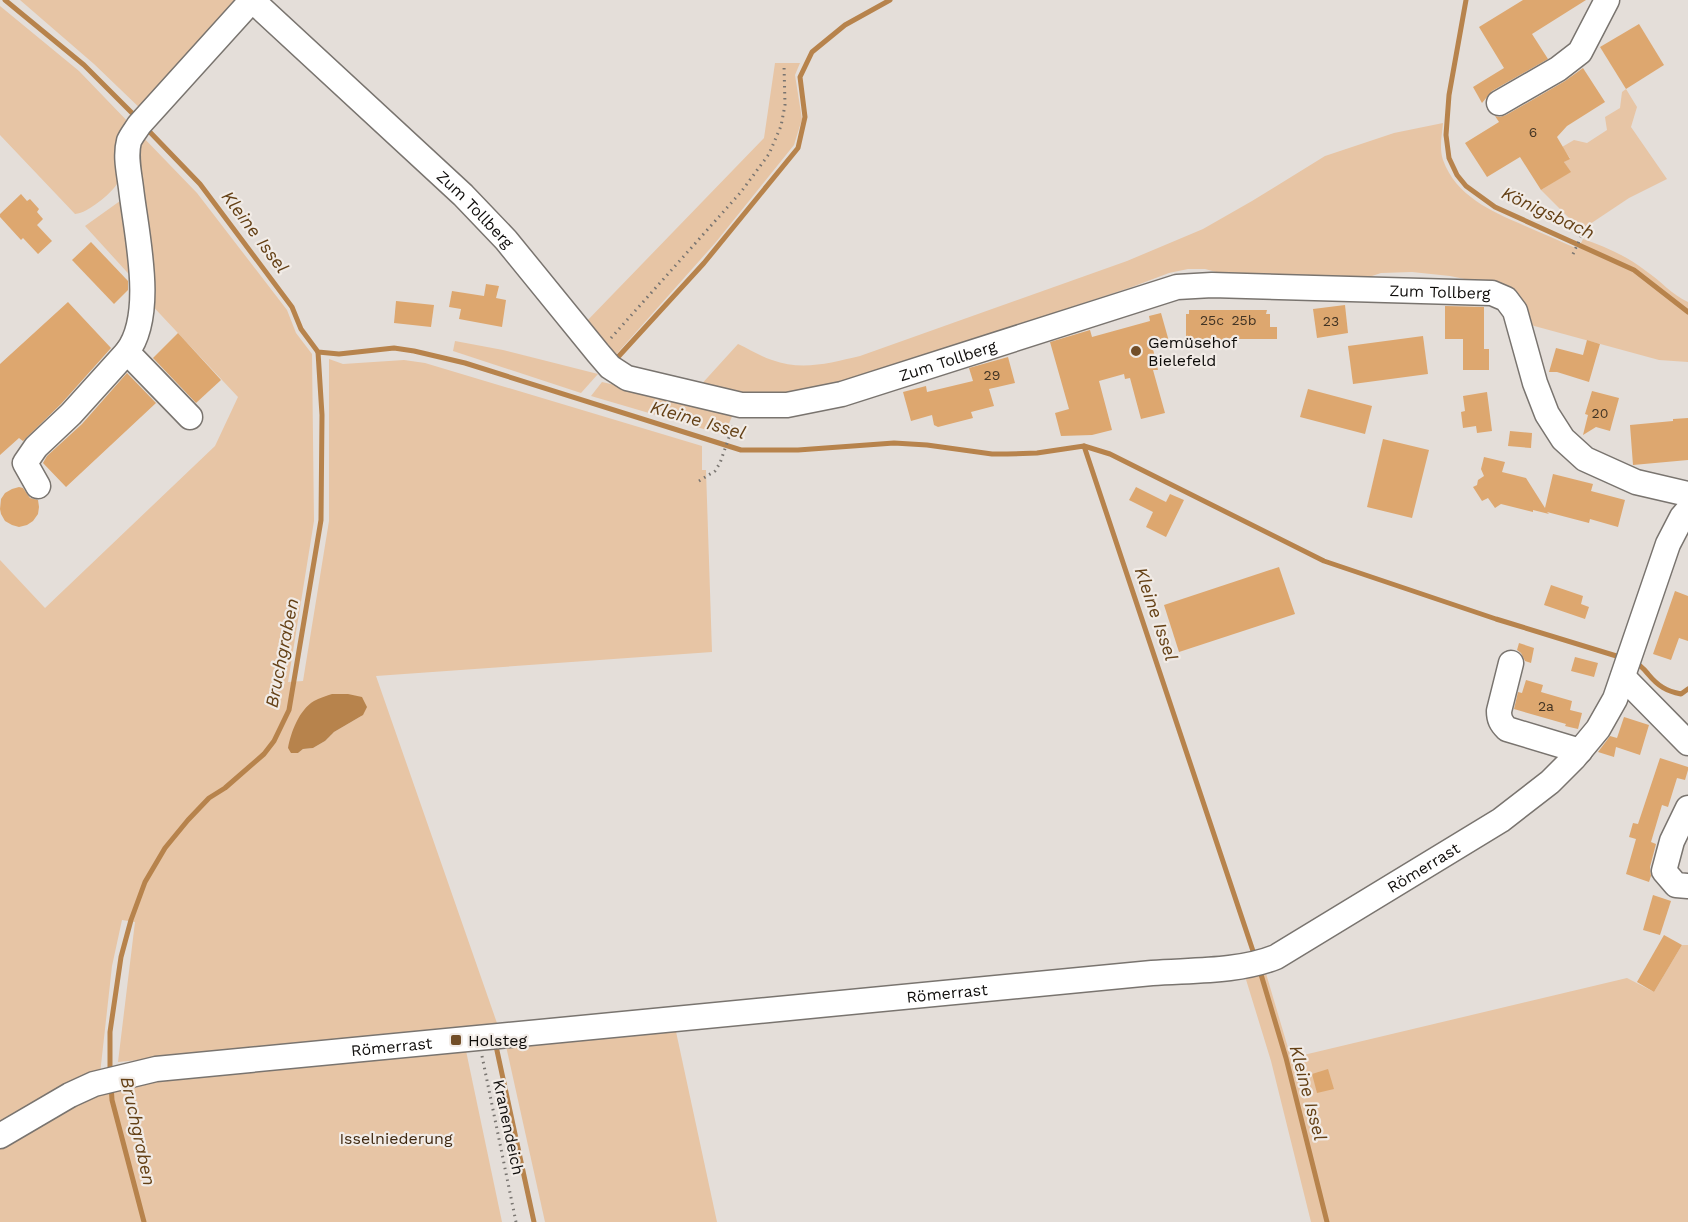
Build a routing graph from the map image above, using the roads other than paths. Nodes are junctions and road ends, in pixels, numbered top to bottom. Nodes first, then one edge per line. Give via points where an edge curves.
1 (252, 0) edge
2 (1606, 1) edge
3 (1499, 103) dead end
4 (127, 352) junction
5 (190, 417) dead end
6 (38, 486) dead end
7 (1688, 494) edge
8 (1688, 510) edge
9 (1511, 663) dead end
10 (1626, 665) junction
11 (1688, 743) edge
12 (1580, 751) junction
13 (1688, 808) edge
14 (1688, 886) edge
15 (0, 1136) edge

1 - 4 street via 130,139 127,160 139,242 142,309 134,343
1 - 7 street, Zum Tollberg via 463,195 506,240 610,367 627,378 741,405 787,405 842,394 1177,287 1492,293 1515,310 1535,383 1547,414 1563,439 1585,459 1636,482
2 - 3 street via 1580,52
4 - 5 street
4 - 6 street via 25,463
8 - 10 street, Römerrast via 1668,544
9 - 12 street via 1499,711 1502,724 1507,729
10 - 11 street
10 - 12 street, Römerrast via 1610,710
12 - 15 street, Römerrast via 1550,782 1501,820 1276,957 1245,967 156,1069 94,1084
13 - 14 street via 1672,841 1664,871 1676,885

